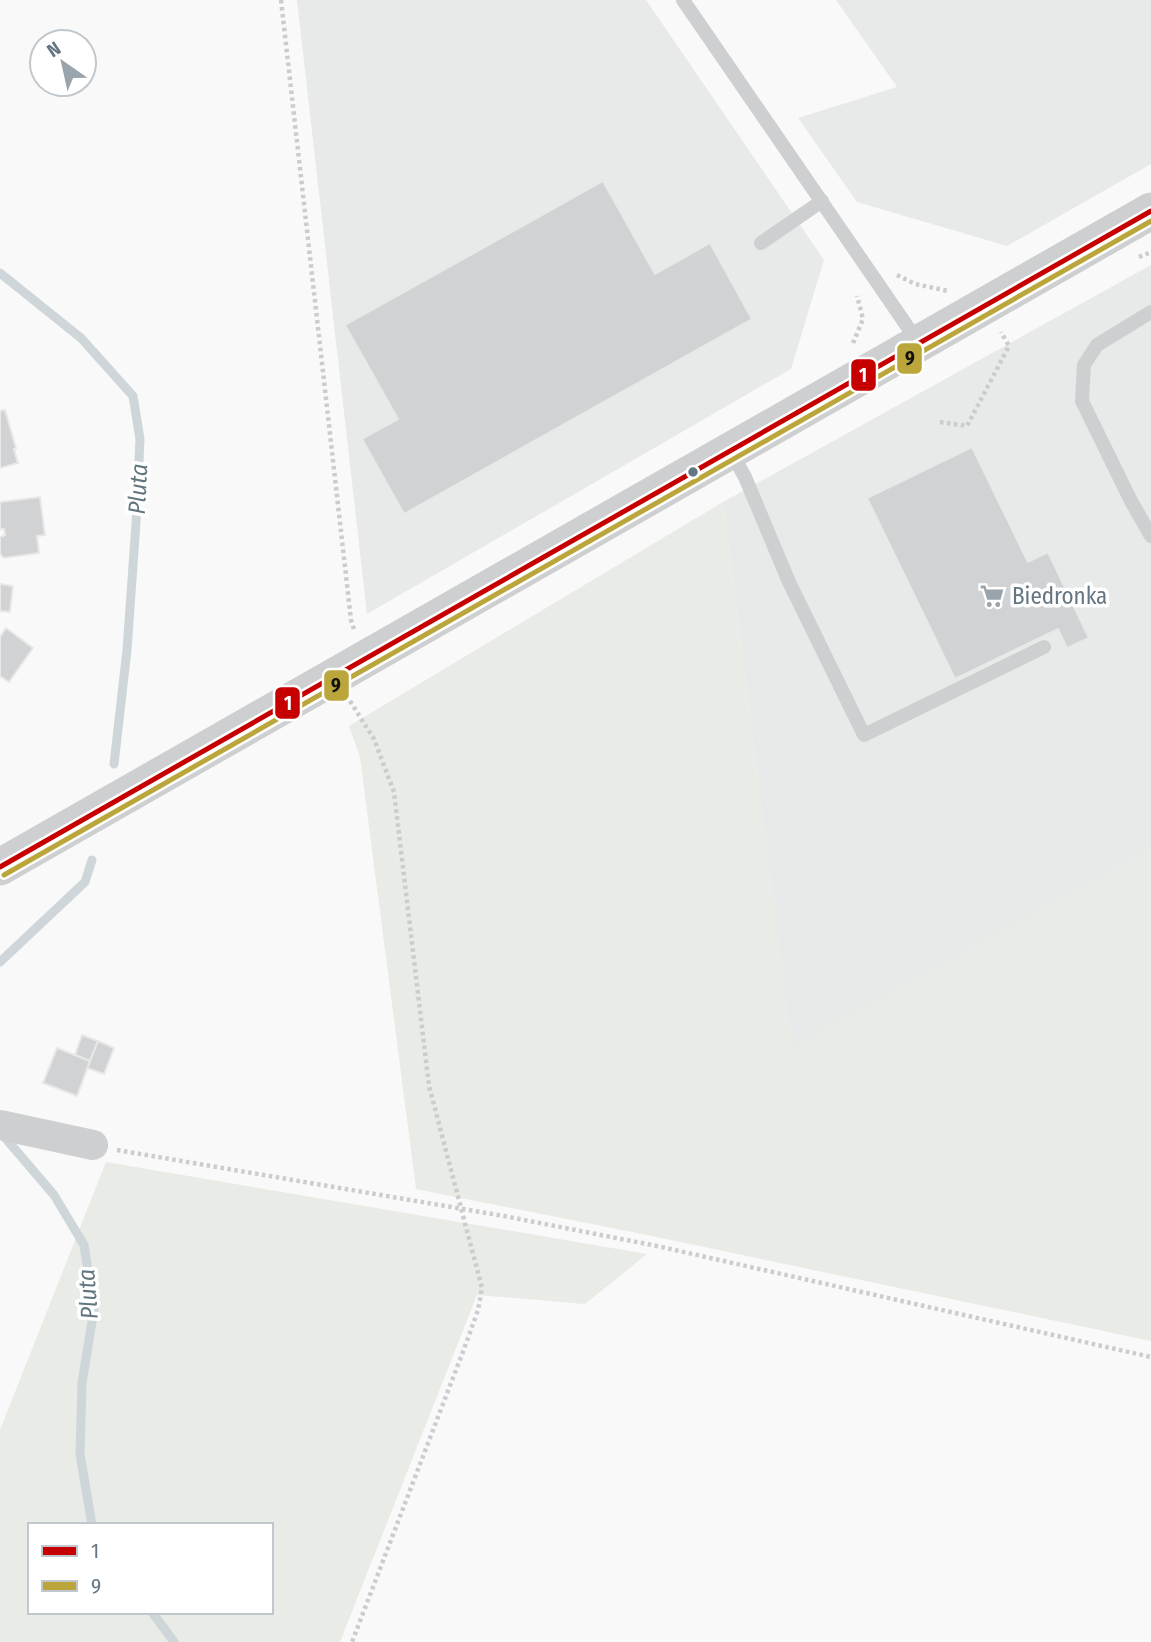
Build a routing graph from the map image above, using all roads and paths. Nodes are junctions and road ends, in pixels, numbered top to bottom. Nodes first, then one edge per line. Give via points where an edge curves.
1 (281, 0) edge
2 (682, 0) edge
3 (822, 201) junction
4 (1151, 211) edge
5 (761, 243) dead end
6 (1151, 312) edge
7 (1000, 332) dead end
8 (919, 343) junction
9 (940, 422) dead end
10 (730, 451) junction
11 (1151, 536) edge
12 (1044, 647) dead end
13 (366, 659) junction
14 (334, 677) junction
15 (0, 867) edge
16 (7, 1126) edge
17 (93, 1145) joint
18 (461, 1210) junction
19 (1151, 1357) edge
20 (352, 1642) edge

1 - 13 path via 351,620
2 - 3 lane
3 - 5 lane
3 - 8 lane
4 - 8 street
6 - 11 lane via 1097,345 1084,365 1082,401
7 - 9 path via 1009,346 967,426
8 - 10 street
10 - 12 lane via 864,735
10 - 13 street
13 - 14 street
14 - 15 street
14 - 18 path via 374,738 394,792 429,1086
16 - 17 street
17 - 18 path
18 - 19 path via 657,1246
18 - 20 path via 482,1288 478,1310

